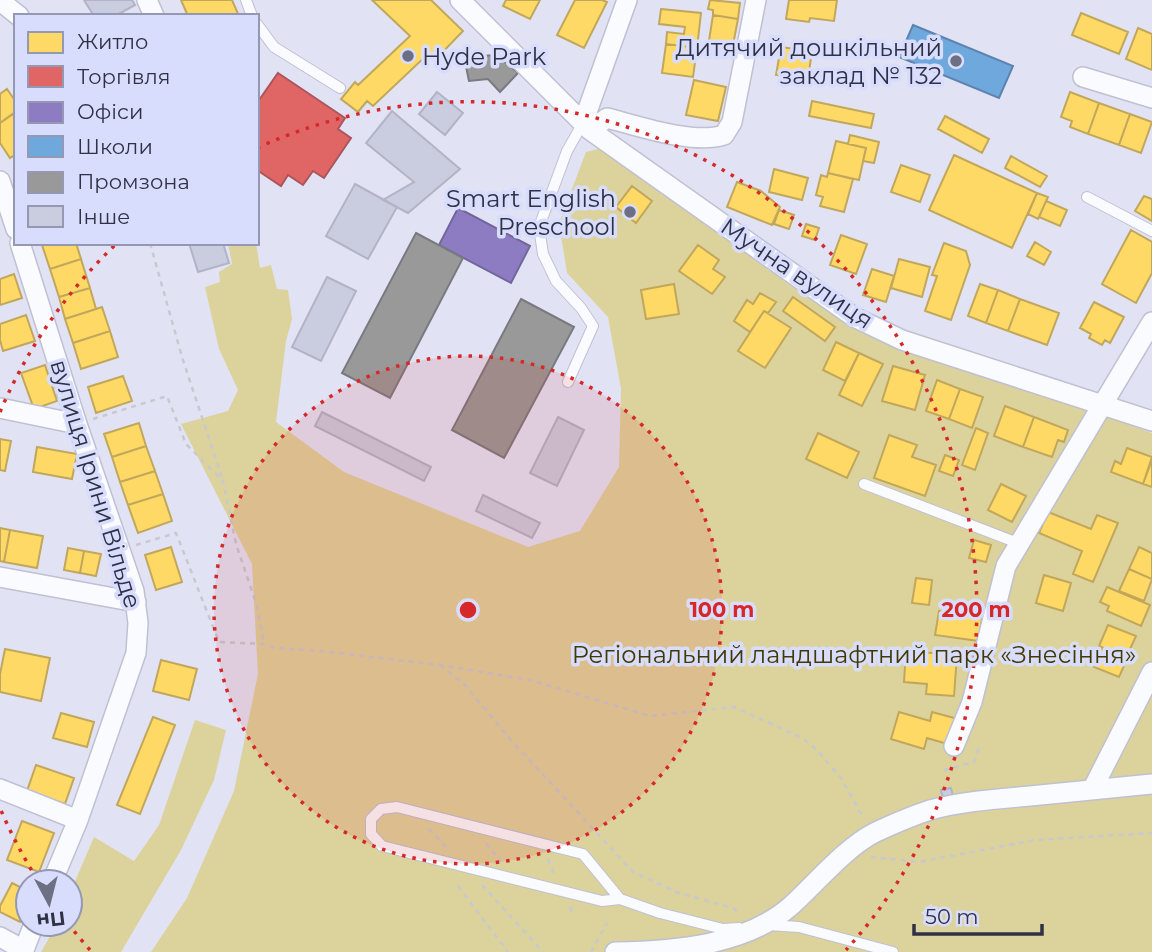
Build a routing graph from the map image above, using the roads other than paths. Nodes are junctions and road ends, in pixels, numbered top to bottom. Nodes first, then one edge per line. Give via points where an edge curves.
1 (460, 0) edge
2 (626, 0) edge
3 (756, 0) edge
4 (0, 1) edge
5 (16, 14) edge
6 (259, 27) edge
7 (1083, 77) dead end
8 (340, 88) dead end
9 (1152, 99) edge
10 (587, 127) junction
11 (0, 181) edge
12 (1087, 197) dead end
13 (14, 223) edge
14 (1152, 230) edge
15 (21, 245) edge
16 (1152, 322) edge
17 (568, 382) dead end
18 (1102, 404) junction
19 (0, 408) edge
20 (1152, 421) edge
21 (77, 424) junction
22 (864, 484) dead end
23 (1018, 542) junction
24 (0, 577) edge
25 (136, 601) junction
26 (1152, 672) edge
27 (954, 746) dead end
28 (1152, 784) edge
29 (0, 789) edge
30 (1092, 790) junction
31 (78, 820) junction
32 (58, 868) edge
33 (620, 899) junction
34 (759, 926) junction
35 (0, 937) edge
36 (28, 938) edge
37 (615, 952) edge
38 (893, 952) edge

1 - 10 street, Мучна вулиця
2 - 10 street
3 - 10 street via 732,122 724,135 712,139 669,133 607,118
4 - 5 street
6 - 8 lane via 274,47
7 - 9 street
10 - 17 lane via 567,151 540,227 543,254 556,281 593,326
10 - 18 street, Мучна вулиця via 854,317 902,340
11 - 13 street
12 - 14 lane
15 - 21 street, вулиця Ірини Вільде
16 - 18 street
18 - 20 street, Мучна вулиця
18 - 23 street
19 - 21 street
21 - 25 street, вулиця Ірини Вільде
22 - 23 lane
23 - 27 street via 1006,566 972,702
24 - 25 street
25 - 31 street, вулиця Ірини Вільде via 136,653
26 - 30 street
28 - 30 street
29 - 31 street
30 - 34 street via 973,801 930,810 873,834 790,907
31 - 32 street, вулиця Ірини Вільде
33 - 33 lane via 583,854 389,806 375,814 370,827 382,846 602,901
33 - 34 lane via 723,929
34 - 37 street via 703,943
34 - 38 lane via 799,927
35 - 36 street via 23,950

